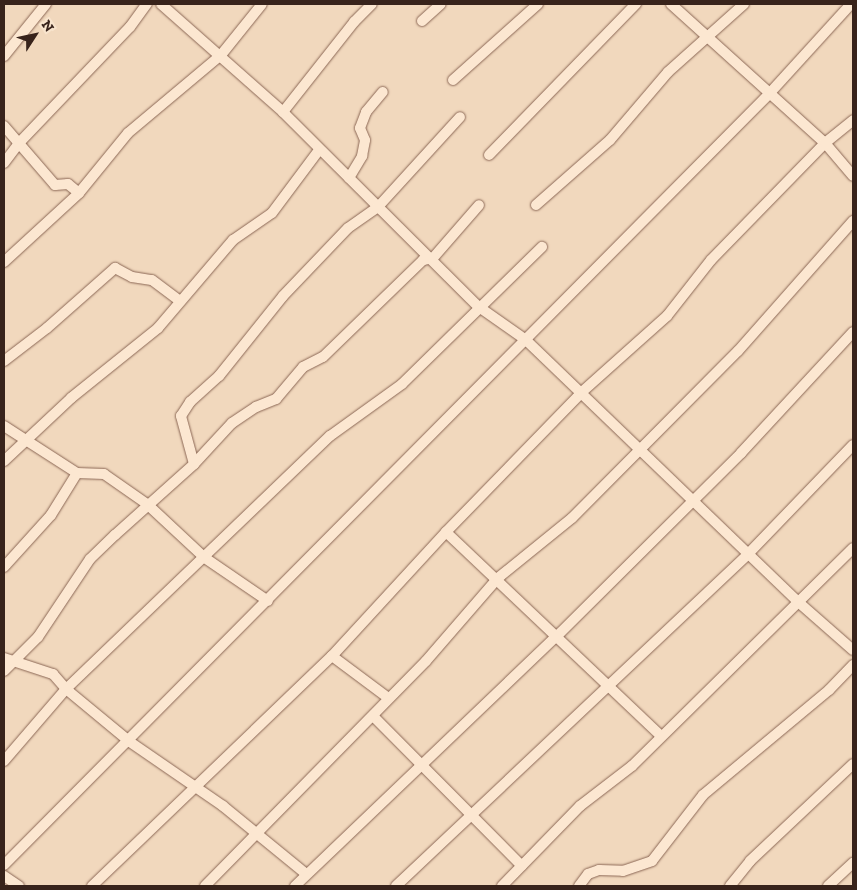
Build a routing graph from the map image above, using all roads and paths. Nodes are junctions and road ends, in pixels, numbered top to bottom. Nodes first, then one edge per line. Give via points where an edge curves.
1 (46, 4) edge
2 (147, 4) edge
3 (161, 4) edge
4 (262, 4) edge
5 (372, 4) edge
6 (441, 4) edge
7 (538, 4) edge
8 (636, 4) edge
9 (671, 4) edge
10 (744, 4) edge
11 (851, 4) edge
12 (422, 21) dead end
13 (710, 37) junction
14 (222, 55) junction
15 (4, 56) edge
16 (453, 80) dead end
17 (383, 92) dead end
18 (769, 94) junction
19 (283, 112) junction
20 (460, 117) dead end
21 (853, 120) edge
22 (4, 126) edge
23 (20, 142) junction
24 (826, 143) junction
25 (320, 150) junction
26 (489, 155) dead end
27 (4, 163) edge
28 (853, 176) edge
29 (350, 178) junction
30 (79, 193) junction
31 (479, 205) dead end
32 (536, 205) dead end
33 (377, 208) junction
34 (853, 221) edge
35 (542, 246) dead end
36 (433, 258) junction
37 (4, 262) edge
38 (180, 301) junction
39 (479, 308) junction
40 (853, 332) edge
41 (526, 340) junction
42 (4, 361) edge
43 (583, 391) junction
44 (4, 426) edge
45 (25, 438) junction
46 (853, 445) edge
47 (640, 450) junction
48 (4, 461) edge
49 (194, 464) junction
50 (77, 474) junction
51 (693, 500) junction
52 (147, 504) junction
53 (446, 532) junction
54 (853, 548) edge
55 (749, 553) junction
56 (205, 558) junction
57 (4, 567) edge
58 (498, 578) junction
59 (796, 600) junction
60 (268, 601) junction
61 (557, 636) junction
62 (853, 650) edge
63 (332, 656) junction
64 (8, 660) edge
65 (853, 665) edge
66 (4, 671) edge
67 (607, 686) junction
68 (66, 689) junction
69 (387, 698) junction
70 (373, 716) junction
71 (661, 736) junction
72 (130, 742) junction
73 (4, 761) edge
74 (853, 764) edge
75 (421, 765) junction
76 (197, 788) junction
77 (473, 816) junction
78 (257, 833) junction
79 (853, 864) edge
80 (4, 865) edge
81 (522, 866) junction
82 (306, 874) junction
83 (4, 876) edge
84 (19, 886) edge
85 (92, 886) edge
86 (205, 886) edge
87 (295, 886) edge
88 (396, 886) edge
89 (502, 886) edge
90 (578, 886) edge
91 (730, 886) edge
92 (828, 886) edge

1 - 15 street
2 - 23 street via 130,27
3 - 14 street
4 - 14 street
5 - 19 street
6 - 12 street
7 - 16 street
8 - 26 street
9 - 13 street
10 - 13 street
11 - 18 street
13 - 18 street
13 - 32 street via 668,72 610,140
14 - 19 street
14 - 30 street via 128,133
17 - 29 street via 366,112 360,128 365,140 362,156
18 - 24 street
18 - 41 street
19 - 25 street
20 - 33 street
21 - 24 street
22 - 23 street
23 - 27 street
23 - 30 street via 55,185 68,184
24 - 28 street
24 - 43 street via 711,260 668,316
25 - 29 street
25 - 38 street via 272,213 234,240
29 - 33 street
30 - 37 street
31 - 36 street
33 - 36 street
33 - 49 street via 348,228 283,296 219,376 190,402 182,416
34 - 47 street via 770,318
35 - 39 street
36 - 39 street
36 - 49 street via 423,260 323,357 303,367 276,399 256,407 232,423
38 - 42 street via 152,280 115,268
38 - 45 street via 158,328
39 - 41 street
39 - 56 street via 402,384 330,436
40 - 51 street
41 - 43 street
41 - 60 street
43 - 47 street
43 - 53 street
44 - 45 street
45 - 48 street
45 - 50 street
46 - 55 street
47 - 51 street
47 - 58 street via 572,518
49 - 52 street
50 - 52 street via 104,474
50 - 57 street via 51,515
51 - 55 street
51 - 61 street
52 - 56 street
52 - 64 street via 90,559 42,631
53 - 58 street
53 - 63 street
54 - 59 street
55 - 59 street
55 - 67 street
56 - 60 street
56 - 68 street
58 - 61 street
58 - 69 street via 426,661
59 - 62 street
59 - 71 street
60 - 72 street
61 - 67 street
61 - 75 street
63 - 69 street
63 - 76 street
64 - 66 street
64 - 68 street via 43,668 60,680
65 - 90 street via 829,690 703,796 652,861 624,871 599,870 588,874
67 - 71 street
67 - 77 street
68 - 72 street
68 - 73 street
69 - 70 street
70 - 75 street
70 - 78 street
71 - 81 street via 632,766 580,806
72 - 76 street
72 - 80 street
74 - 91 street via 750,861
75 - 77 street
75 - 82 street
76 - 78 street
76 - 85 street
77 - 81 street
77 - 88 street
78 - 82 street
78 - 86 street
79 - 92 street
81 - 89 street
82 - 87 street
83 - 84 street

